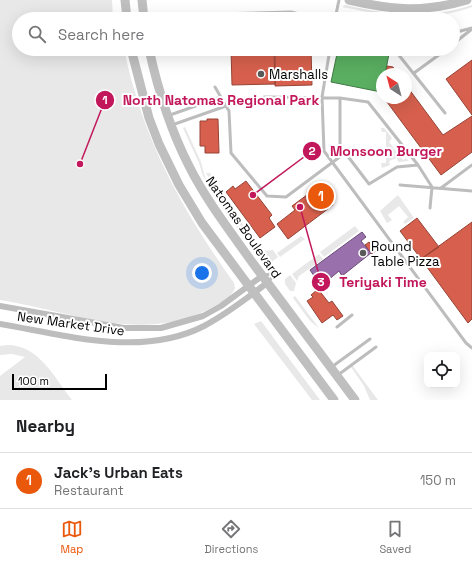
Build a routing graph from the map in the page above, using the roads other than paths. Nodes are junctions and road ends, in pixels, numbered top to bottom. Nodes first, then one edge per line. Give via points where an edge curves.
1 (125, 0) edge
2 (142, 0) edge
3 (339, 0) edge
4 (349, 0) edge
5 (467, 0) edge
6 (126, 12) edge
7 (143, 12) edge
8 (336, 12) edge
9 (472, 28) edge
10 (460, 31) edge
11 (460, 38) edge
12 (133, 56) edge
13 (151, 56) edge
14 (329, 56) edge
15 (400, 56) edge
16 (437, 56) edge
17 (414, 73) junction
18 (215, 87) dead end
19 (221, 97) junction
20 (322, 97) junction
21 (340, 98) junction
22 (226, 106) junction
23 (445, 113) dead end
24 (167, 116) junction
25 (170, 126) junction
26 (345, 153) junction
27 (334, 163) junction
28 (472, 165) edge
29 (418, 166) junction
30 (400, 185) dead end
31 (432, 188) junction
32 (441, 188) junction
33 (472, 191) edge
34 (430, 208) dead end
35 (265, 279) junction
36 (251, 289) junction
37 (0, 306) edge
38 (352, 315) dead end
39 (0, 324) edge
40 (337, 327) dead end
41 (370, 339) dead end
42 (376, 347) dead end
43 (472, 348) edge
44 (331, 368) junction
45 (337, 376) junction
46 (334, 400) edge
47 (355, 400) edge

1 - 6 main road
2 - 7 main road
3 - 8 lane
4 - 5 main road via 380,7 413,10 451,5
9 - 10 lane
9 - 11 lane
12 - 36 main road via 149,118 179,185 202,224
13 - 24 main road, Natomas Boulevard
14 - 20 lane
15 - 17 lane
16 - 17 lane
17 - 23 lane
18 - 19 lane
19 - 22 lane
19 - 24 lane
20 - 21 lane
20 - 22 lane via 265,97
20 - 27 lane via 324,151
21 - 26 lane via 340,146
21 - 29 lane via 368,102
22 - 25 lane
22 - 27 lane via 229,110 231,153 267,196 286,198
24 - 25 main road, Natomas Boulevard
25 - 35 main road, Natomas Boulevard via 205,196
26 - 27 lane
26 - 29 lane via 369,184 397,167
27 - 43 lane
28 - 32 lane
29 - 31 lane
30 - 31 lane
31 - 32 lane
31 - 34 lane
32 - 33 lane
35 - 36 street, New Market Drive
35 - 44 main road, Natomas Boulevard
36 - 37 street, New Market Drive via 203,316 162,328 124,328
36 - 39 street, New Market Drive via 225,314 198,329 162,340 114,343
36 - 46 main road
38 - 40 lane
41 - 44 lane
42 - 45 lane
44 - 45 main road, Natomas Boulevard
45 - 47 main road, Natomas Boulevard

